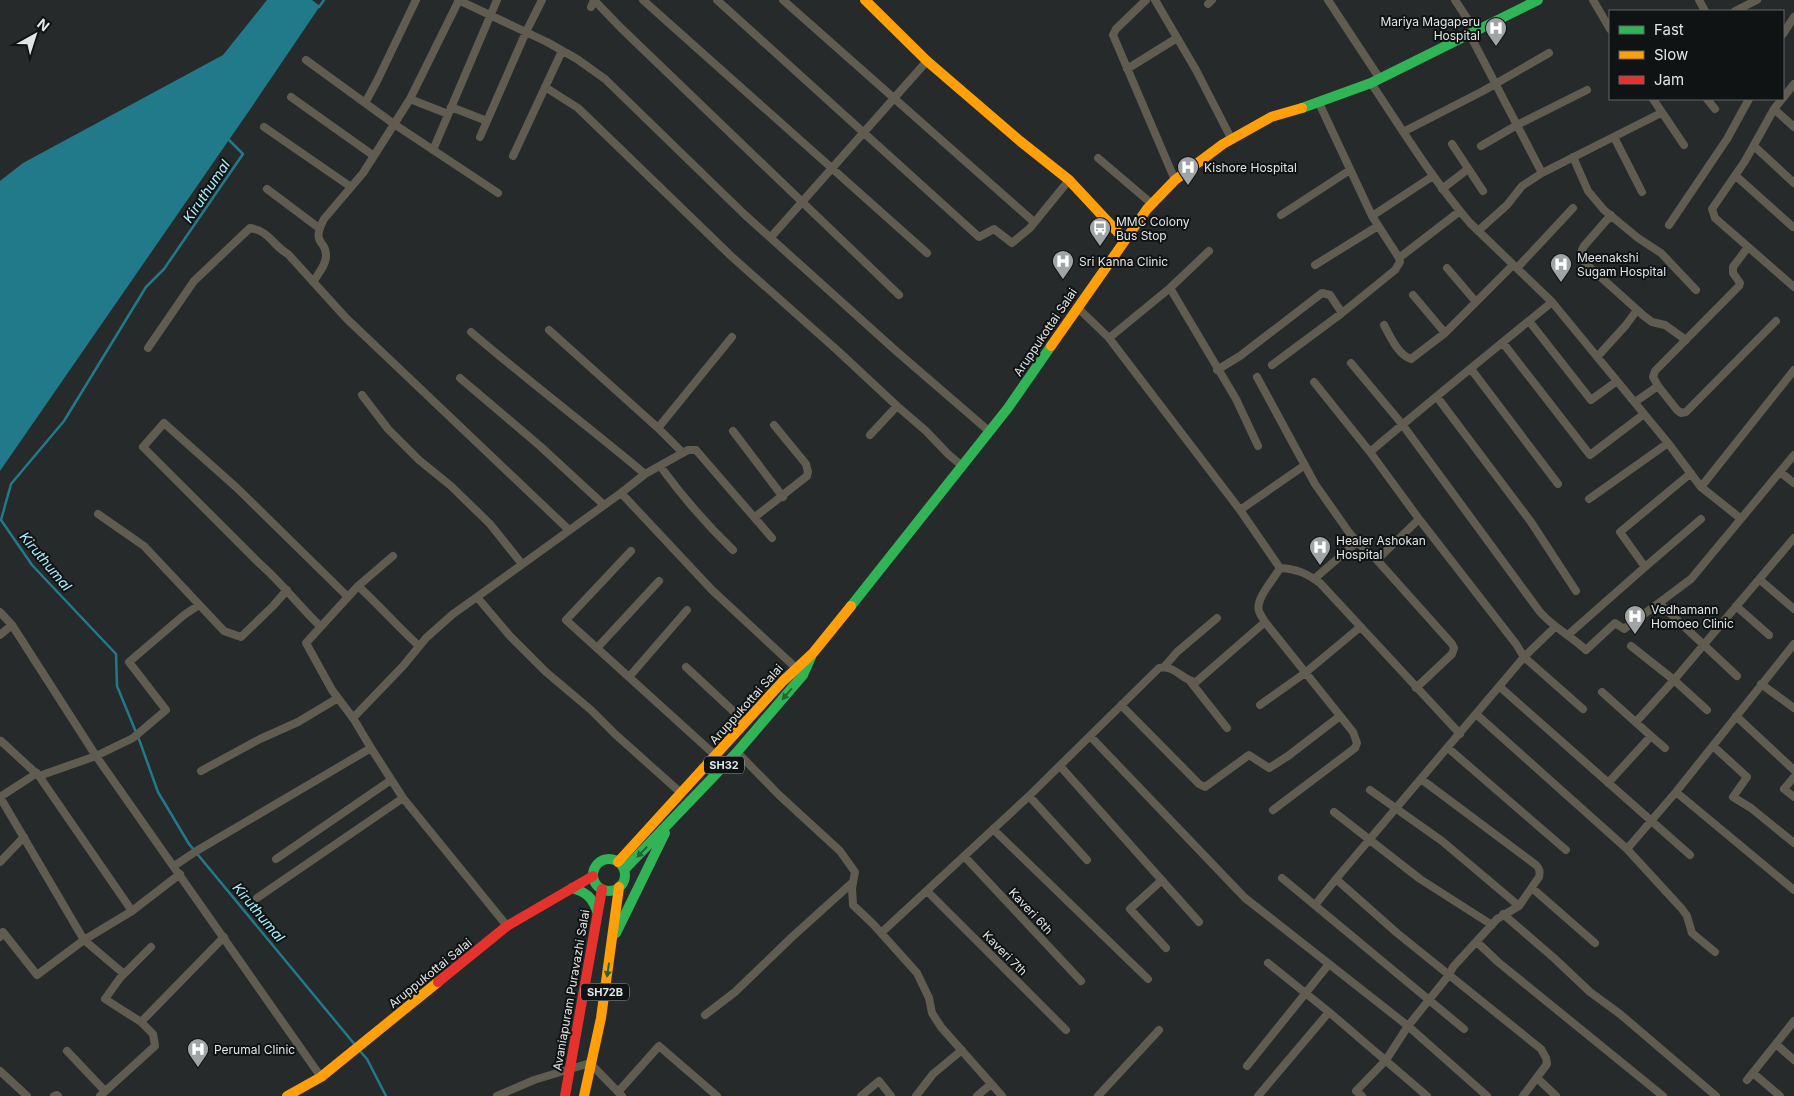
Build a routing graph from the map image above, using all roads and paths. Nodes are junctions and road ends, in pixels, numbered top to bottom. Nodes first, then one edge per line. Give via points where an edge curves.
1 (416, 0) edge
2 (459, 0) edge
3 (497, 0) edge
4 (542, 0) edge
5 (643, 0) edge
6 (717, 0) edge
7 (783, 0) edge
8 (865, 0) edge
9 (1146, 0) edge
10 (1155, 0) edge
11 (1328, 0) edge
12 (1455, 0) edge
13 (1538, 0) edge
14 (1593, 0) edge
15 (1757, 0) edge
16 (590, 7) dead end
17 (1737, 10) edge
18 (491, 15) junction
19 (1794, 17) edge
20 (1609, 27) edge
21 (526, 32) junction
22 (1784, 32) edge
23 (1473, 34) junction
24 (1177, 38) junction
25 (562, 51) junction
26 (1549, 53) dead end
27 (306, 60) dead end
28 (927, 60) junction
29 (1126, 69) junction
30 (1375, 81) junction
31 (1495, 83) junction
32 (1794, 84) edge
33 (545, 87) junction
34 (1587, 90) dead end
35 (1784, 96) edge
36 (292, 97) dead end
37 (410, 98) junction
38 (894, 98) junction
39 (1654, 100) edge
40 (1708, 100) edge
41 (1748, 100) edge
42 (1781, 100) edge
43 (365, 103) junction
44 (1319, 103) junction
45 (1715, 109) dead end
46 (1774, 109) junction
47 (450, 110) junction
48 (1661, 113) junction
49 (487, 121) junction
50 (394, 124) junction
51 (1517, 125) junction
52 (264, 127) dead end
53 (1794, 127) edge
54 (863, 132) junction
55 (1403, 132) junction
56 (480, 137) dead end
57 (1614, 137) junction
58 (1232, 140) junction
59 (1452, 144) dead end
60 (1684, 145) dead end
61 (1481, 146) dead end
62 (1754, 146) junction
63 (433, 150) junction
64 (374, 156) junction
65 (513, 156) dead end
66 (1573, 157) junction
67 (1098, 158) dead end
68 (832, 168) junction
69 (1468, 169) junction
70 (1350, 170) junction
71 (1542, 173) junction
72 (1433, 176) junction
73 (1736, 176) junction
74 (1069, 180) junction
75 (1175, 180) junction
76 (1794, 183) edge
77 (267, 188) dead end
78 (350, 188) junction
79 (1442, 188) junction
80 (1483, 191) dead end
81 (1642, 192) dead end
82 (498, 193) dead end
83 (802, 202) junction
84 (1152, 204) junction
85 (1573, 208) dead end
86 (1460, 211) junction
87 (1281, 215) dead end
88 (1611, 215) junction
89 (1372, 216) junction
90 (1034, 222) junction
91 (1669, 225) dead end
92 (1378, 226) junction
93 (1793, 227) edge
94 (319, 228) junction
95 (1478, 231) junction
96 (772, 237) junction
97 (1125, 240) junction
98 (1748, 247) junction
99 (1209, 251) dead end
100 (927, 253) dead end
101 (1400, 258) junction
102 (1315, 264) dead end
103 (1515, 267) junction
104 (1447, 268) dead end
105 (313, 282) junction
106 (1794, 287) edge
107 (1170, 288) junction
108 (1696, 290) dead end
109 (899, 295) dead end
110 (1413, 295) dead end
111 (1476, 302) junction
112 (1552, 302) junction
113 (1077, 307) junction
114 (1347, 310) junction
115 (1637, 310) junction
116 (1529, 321) junction
117 (1776, 321) dead end
118 (1384, 326) dead end
119 (549, 330) dead end
120 (471, 332) dead end
121 (1445, 333) junction
122 (732, 337) dead end
123 (1109, 338) junction
124 (1686, 340) junction
125 (1503, 343) junction
126 (148, 348) dead end
127 (1597, 356) junction
128 (1351, 363) dead end
129 (1272, 365) dead end
130 (1471, 369) junction
131 (1217, 370) junction
132 (1794, 370) edge
133 (460, 378) dead end
134 (1257, 378) dead end
135 (1617, 381) junction
136 (1314, 382) dead end
137 (1658, 386) junction
138 (362, 395) dead end
139 (1437, 397) junction
140 (1634, 402) junction
141 (897, 406) junction
142 (1644, 414) junction
143 (1402, 424) junction
144 (774, 425) dead end
145 (658, 428) junction
146 (733, 431) dead end
147 (990, 432) junction
148 (870, 435) dead end
149 (1668, 443) junction
150 (1258, 446) dead end
151 (1370, 452) junction
152 (683, 453) junction
153 (1794, 455) edge
154 (1305, 465) junction
155 (660, 466) junction
156 (962, 466) junction
157 (1780, 472) junction
158 (1691, 473) junction
159 (645, 474) junction
160 (1558, 484) dead end
161 (1794, 484) edge
162 (1701, 487) junction
163 (621, 494) junction
164 (782, 497) junction
165 (1589, 500) dead end
166 (604, 505) junction
167 (1240, 510) junction
168 (98, 514) dead end
169 (755, 517) junction
170 (1419, 518) junction
171 (1740, 518) junction
172 (1701, 519) dead end
173 (569, 530) junction
174 (772, 538) dead end
175 (1794, 538) edge
176 (1357, 542) junction
177 (631, 550) dead end
178 (733, 550) dead end
179 (393, 556) dead end
180 (1377, 560) junction
181 (522, 564) junction
182 (1645, 567) junction
183 (1280, 568) junction
184 (1314, 579) junction
185 (1759, 580) junction
186 (659, 581) dead end
187 (358, 586) junction
188 (287, 590) junction
189 (1576, 591) dead end
190 (348, 597) junction
191 (477, 597) junction
192 (1659, 603) junction
193 (200, 605) junction
194 (1736, 606) junction
195 (1794, 609) edge
196 (687, 610) dead end
197 (0, 612) edge
198 (1217, 618) dead end
199 (1265, 622) junction
200 (12, 625) junction
201 (320, 626) junction
202 (1555, 626) junction
203 (1359, 628) junction
204 (1568, 634) junction
205 (0, 635) edge
206 (1769, 635) dead end
207 (1794, 644) edge
208 (419, 646) junction
209 (1631, 646) dead end
210 (1703, 646) junction
211 (597, 648) junction
212 (813, 653) junction
213 (1524, 658) junction
214 (1164, 667) junction
215 (686, 668) dead end
216 (796, 668) junction
217 (1305, 673) junction
218 (1737, 676) dead end
219 (629, 677) junction
220 (1674, 680) junction
221 (1190, 681) junction
222 (1762, 684) junction
223 (1500, 687) junction
224 (1416, 688) junction
225 (1602, 692) dead end
226 (338, 698) junction
227 (1260, 704) dead end
228 (1121, 705) junction
229 (1794, 708) edge
230 (1583, 709) dead end
231 (1707, 710) dead end
232 (1476, 714) junction
233 (1340, 716) junction
234 (1736, 716) junction
235 (353, 718) junction
236 (1636, 722) junction
237 (746, 723) junction
238 (1227, 728) dead end
239 (1460, 734) junction
240 (1090, 736) junction
241 (1651, 736) junction
242 (0, 741) edge
243 (1713, 746) junction
244 (371, 748) junction
245 (1448, 748) junction
246 (1666, 748) dead end
247 (737, 752) junction
248 (96, 756) junction
249 (716, 756) junction
250 (1060, 766) junction
251 (1794, 770) edge
252 (201, 771) dead end
253 (38, 774) junction
254 (1794, 777) edge
255 (1421, 779) junction
256 (391, 780) junction
257 (1608, 783) junction
258 (1370, 790) dead end
259 (1676, 792) junction
260 (682, 793) junction
261 (1029, 796) junction
262 (1794, 797) edge
263 (403, 798) junction
264 (1396, 809) junction
265 (1273, 810) dead end
266 (1334, 812) dead end
267 (670, 822) junction
268 (1651, 822) junction
269 (993, 830) junction
270 (24, 837) junction
271 (1369, 839) junction
272 (1794, 843) edge
273 (1627, 849) junction
274 (1566, 850) dead end
275 (1690, 855) dead end
276 (964, 856) junction
277 (276, 859) dead end
278 (1087, 860) dead end
279 (0, 862) edge
280 (174, 866) junction
281 (621, 866) junction
282 (180, 874) junction
283 (593, 876) junction
284 (1282, 878) dead end
285 (1336, 878) junction
286 (1162, 880) junction
287 (854, 882) junction
288 (619, 887) junction
289 (572, 888) junction
290 (602, 888) junction
291 (1532, 888) junction
292 (1794, 890) edge
293 (927, 891) junction
294 (257, 898) dead end
295 (1314, 905) junction
296 (1519, 906) junction
297 (132, 911) junction
298 (598, 912) junction
299 (1503, 914) junction
300 (1200, 922) dead end
301 (1492, 925) junction
302 (507, 926) junction
303 (881, 934) junction
304 (0, 937) edge
305 (224, 937) junction
306 (84, 940) junction
307 (1477, 942) junction
308 (1595, 942) dead end
309 (611, 943) junction
310 (151, 947) dead end
311 (1166, 948) dead end
312 (1715, 952) dead end
313 (1268, 963) dead end
314 (1329, 964) junction
315 (124, 974) junction
316 (1449, 976) junction
317 (1148, 979) dead end
318 (1080, 981) dead end
319 (1306, 994) junction
320 (1430, 1000) junction
321 (1329, 1012) junction
322 (705, 1015) dead end
323 (1794, 1021) edge
324 (141, 1022) junction
325 (1408, 1026) junction
326 (1464, 1029) dead end
327 (1066, 1030) dead end
328 (1159, 1030) dead end
329 (1776, 1044) junction
330 (962, 1050) junction
331 (67, 1051) dead end
332 (1386, 1060) junction
333 (1794, 1060) edge
334 (590, 1063) junction
335 (1247, 1066) dead end
336 (569, 1070) junction
337 (0, 1071) edge
338 (1753, 1073) junction
339 (321, 1077) junction
340 (1537, 1078) junction
341 (1747, 1080) dead end
342 (991, 1084) junction
343 (103, 1094) edge
344 (620, 1094) edge
345 (27, 1096) edge
346 (287, 1096) edge
347 (497, 1096) edge
348 (565, 1096) edge
349 (584, 1096) edge
350 (717, 1096) edge
351 (862, 1096) edge
352 (891, 1096) edge
353 (916, 1096) edge
354 (977, 1096) edge
355 (1002, 1096) edge
356 (1098, 1096) edge
357 (1258, 1096) edge
358 (1362, 1096) edge
359 (1427, 1096) edge
360 (1487, 1096) edge
361 (1523, 1096) edge
362 (1556, 1096) edge
363 (1663, 1096) edge
364 (1716, 1096) edge
365 (1780, 1096) edge

1 - 43 street
2 - 18 street
2 - 37 street
3 - 18 street
4 - 21 street
5 - 68 street
6 - 54 street
7 - 38 street
8 - 28 main road
9 - 29 street via 1114,32
10 - 24 street
11 - 30 street
12 - 23 street
13 - 23 main road, Aruppukottai Salai / SH32
14 - 20 street
15 - 17 street
16 - 83 street via 594,0
18 - 21 street
18 - 47 street
19 - 22 street
21 - 25 street
21 - 49 street
23 - 30 main road, Aruppukottai Salai / SH32
23 - 31 street
24 - 29 street
24 - 58 street
25 - 33 street
25 - 96 street via 605,79 726,197
26 - 31 street
27 - 43 street
28 - 38 street
28 - 74 main road
29 - 75 street
30 - 44 main road, Aruppukottai Salai / SH32
30 - 55 street
31 - 51 street
31 - 55 street
32 - 35 street
33 - 65 street
33 - 141 street via 578,108 731,256
34 - 51 street
36 - 64 street
37 - 47 street
37 - 50 street
38 - 54 street
38 - 90 street
39 - 48 street
40 - 45 street
41 - 91 street via 1727,139
42 - 46 street
43 - 50 street
44 - 58 main road, Aruppukottai Salai / SH32 via 1271,117
44 - 70 street
46 - 53 street
46 - 62 street
47 - 49 street
47 - 63 street
48 - 57 street
48 - 60 street
49 - 56 street
50 - 63 street
50 - 64 street
51 - 61 street
51 - 71 street
52 - 78 street
54 - 68 street
54 - 90 street via 979,237 994,230 1012,243
55 - 72 street
57 - 66 street
57 - 81 street
58 - 75 main road, Aruppukottai Salai / SH32
59 - 69 street
62 - 73 street
62 - 76 street
63 - 82 street
64 - 78 street
66 - 71 street
66 - 88 street via 1588,191
67 - 84 street
68 - 83 street
68 - 100 street
69 - 79 street
69 - 80 street
70 - 87 street
70 - 89 street
71 - 95 street via 1522,186 1507,205
72 - 79 street
72 - 89 street
73 - 93 street
73 - 98 street via 1712,209 1713,214
74 - 90 street
74 - 97 main road
75 - 84 main road, Aruppukottai Salai / SH32
77 - 94 street
78 - 94 street
79 - 86 street
83 - 96 street
83 - 109 street
84 - 97 main road, Aruppukottai Salai / SH32
85 - 103 street
86 - 95 street
86 - 101 street
88 - 108 street via 1661,254
88 - 115 street via 1580,254 1585,263
89 - 92 street
92 - 101 street
92 - 102 street
94 - 105 street via 318,236 326,256
95 - 103 street
96 - 147 street
97 - 113 main road, Aruppukottai Salai / SH32
98 - 106 street
98 - 124 street via 1732,267 1739,286
99 - 107 street
101 - 114 street via 1395,270
103 - 111 street
103 - 112 street
104 - 111 street
105 - 126 street via 274,241 260,229 250,228 194,281
105 - 173 street via 346,318
107 - 123 street
107 - 131 street
110 - 121 street
111 - 121 street
112 - 116 street
112 - 127 street
113 - 123 street
113 - 147 main road, Aruppukottai Salai / SH32
114 - 129 street
114 - 131 street via 1322,293
115 - 124 street
115 - 127 street
116 - 125 street
116 - 135 street via 1591,400
117 - 137 street via 1683,413
118 - 121 street via 1394,343 1411,359
119 - 145 street
120 - 159 street
122 - 145 street
123 - 167 street
124 - 137 street via 1653,374
125 - 130 street
125 - 142 street via 1590,456
127 - 135 street
128 - 143 street
130 - 139 street
130 - 160 street
131 - 150 street via 1236,399
132 - 162 street
133 - 166 street
134 - 154 street
135 - 140 street
136 - 151 street
137 - 140 street
138 - 181 street via 388,429 490,524
139 - 143 street
139 - 189 street via 1531,522
140 - 142 street
141 - 148 street
141 - 156 street
142 - 149 street
143 - 151 street
143 - 202 street via 1541,614
144 - 164 street via 806,464 808,472 805,479
145 - 152 street
146 - 164 street
147 - 156 main road, Aruppukottai Salai / SH32
149 - 158 street
149 - 165 street
151 - 170 street
152 - 155 street
152 - 169 street via 692,450 700,454
153 - 157 street
154 - 167 street
154 - 176 street
155 - 159 street
155 - 178 street via 678,491
156 - 212 main road, Aruppukottai Salai / SH32
157 - 161 street
157 - 171 street
158 - 162 street
158 - 182 street via 1620,532
159 - 163 street
162 - 171 street
163 - 166 street
163 - 216 street via 712,590
164 - 169 street
166 - 173 street
167 - 183 street
168 - 193 street via 144,546
169 - 174 street
170 - 180 street
170 - 213 street
171 - 192 street via 1691,579
172 - 182 street
173 - 181 street
175 - 185 street
176 - 180 street
176 - 184 street
177 - 211 street via 566,620
179 - 187 street
180 - 224 street via 1454,648 1452,654
181 - 191 street
182 - 204 street
183 - 184 street via 1294,569
183 - 199 street via 1258,604
184 - 203 street
185 - 194 street
185 - 195 street
186 - 211 street
187 - 190 street
187 - 208 street
188 - 190 street via 142,447 164,423 237,488
188 - 193 street via 241,637 224,631
188 - 201 street
190 - 201 street
191 - 208 street via 453,614
191 - 260 street via 546,672
192 - 204 street via 1624,629 1615,623 1586,650
192 - 210 street
193 - 248 street via 129,662 166,710 133,738
194 - 206 street
194 - 210 street
196 - 219 street
197 - 200 street
198 - 214 street via 1176,652
199 - 217 street
199 - 221 street via 1200,680
200 - 205 street
200 - 248 street
201 - 226 street via 306,643
202 - 204 street
202 - 213 street
203 - 217 street
203 - 224 street
207 - 222 street
208 - 235 street
209 - 220 street
210 - 218 street
210 - 220 street
211 - 219 street
212 - 216 main road, Aruppukottai Salai / SH32
212 -> 247 main road, Aruppukottai Salai / SH32 via 803,675
213 - 223 street
213 - 230 street
214 - 221 street
214 - 228 street via 1159,668
215 - 237 street
216 - 237 main road, Aruppukottai Salai / SH32
217 - 227 street
217 - 233 street
219 - 249 street
220 - 231 street
220 - 236 street
221 - 238 street
222 - 229 street
222 - 234 street
223 - 232 street
223 - 257 street
224 - 239 street
225 - 236 street
226 - 235 street
226 - 252 street
228 - 233 street via 1205,787 1249,754 1269,768
228 - 240 street
232 - 239 street
232 - 273 street
233 - 265 street via 1356,738 1355,748
234 - 243 street
234 - 251 street
235 - 244 street
236 - 241 street
237 - 249 main road, Aruppukottai Salai / SH32
239 - 245 street
240 - 250 street
240 - 314 street via 1245,898
241 - 246 street
241 - 257 street
242 - 253 street
243 - 259 street
243 - 272 street via 1747,777 1733,796
244 - 256 street
244 - 280 street
245 - 255 street
245 - 274 street
247 - 267 main road, Aruppukottai Salai / SH32
247 - 287 street via 840,851 855,872
248 - 253 street
248 - 280 street
249 - 260 main road, Aruppukottai Salai / SH32
250 - 261 street
250 - 286 street
253 - 270 street via 0,797
253 - 297 street
254 - 262 street via 1784,789
255 - 264 street
255 - 291 street via 1539,868 1539,877
256 - 263 street
256 - 277 street
257 - 268 street
258 - 264 street
259 - 268 street
259 - 292 street
260 - 281 main road, Aruppukottai Salai / SH32
261 - 269 street
261 - 278 street
263 - 294 street
263 - 302 street
264 - 271 street
264 - 296 street via 1442,840
266 - 271 street
267 -> 281 main road, Aruppukottai Salai / SH32
267 - 309 main road
268 - 273 street
268 - 275 street
269 - 276 street
269 - 317 street
270 - 279 street
270 - 306 street
271 - 285 street
271 - 301 street via 1420,879
273 - 312 street via 1687,916 1692,933
276 - 293 street
276 - 318 street, Kaveri 6th
280 - 282 street
281 - 283 main road via 608,859 603,860 596,866
281 - 288 main road, SH32 via 624,879
282 - 297 street
282 - 305 street
283 - 289 main road, Aruppukottai Salai
283 - 290 main road
284 - 295 street
285 - 295 street
285 - 316 street
286 - 300 street
286 - 311 street via 1130,909
287 - 303 street via 852,904
287 - 322 street via 735,992
288 - 290 main road via 611,890
288 - 309 main road, SH72B
289 - 298 main road via 588,894
289 - 302 main road, Aruppukottai Salai
290 - 298 main road, Avaniapuram Puravazhi Salai / SH72B
291 - 296 street
291 - 308 street
293 - 303 street
293 - 327 street, Kaveri 7th
295 - 320 street
296 - 299 street
297 - 306 street
298 - 336 main road, Avaniapuram Puravazhi Salai / SH72B
299 - 301 street
299 - 364 street via 1590,992
301 - 307 street
302 - 339 main road, Aruppukottai Salai
303 - 330 street via 917,973 932,1013
304 - 306 street via 3,932 37,975
305 - 324 street
305 - 339 street
306 - 315 street
307 - 316 street via 1453,967
307 - 363 street
309 -> 334 main road, SH72B via 601,1018
310 - 315 street
313 - 319 street
314 - 319 street
314 - 325 street
315 - 324 street via 105,999
316 - 320 street
316 - 340 street via 1541,1049 1546,1064
319 - 321 street
319 - 335 street
320 - 325 street
320 - 326 street
321 - 332 street
321 - 357 street
323 - 329 street
324 - 343 street via 153,1034 155,1046
325 - 332 street
325 - 360 street
328 - 356 street
329 - 333 street
329 - 338 street
330 - 342 street
330 - 353 street via 933,1074
331 - 343 street
332 - 358 street via 1356,1091
332 - 359 street
334 - 336 street
334 - 344 street
334 - 349 main road, SH72B
336 - 347 street
336 - 348 main road, Avaniapuram Puravazhi Salai / SH72B
337 - 345 street
338 - 341 street
338 - 365 street
339 - 346 main road, Aruppukottai Salai
340 - 361 street
340 - 362 street
342 - 354 street
342 - 355 street
344 - 350 street via 659,1046
351 - 352 street via 879,1081

